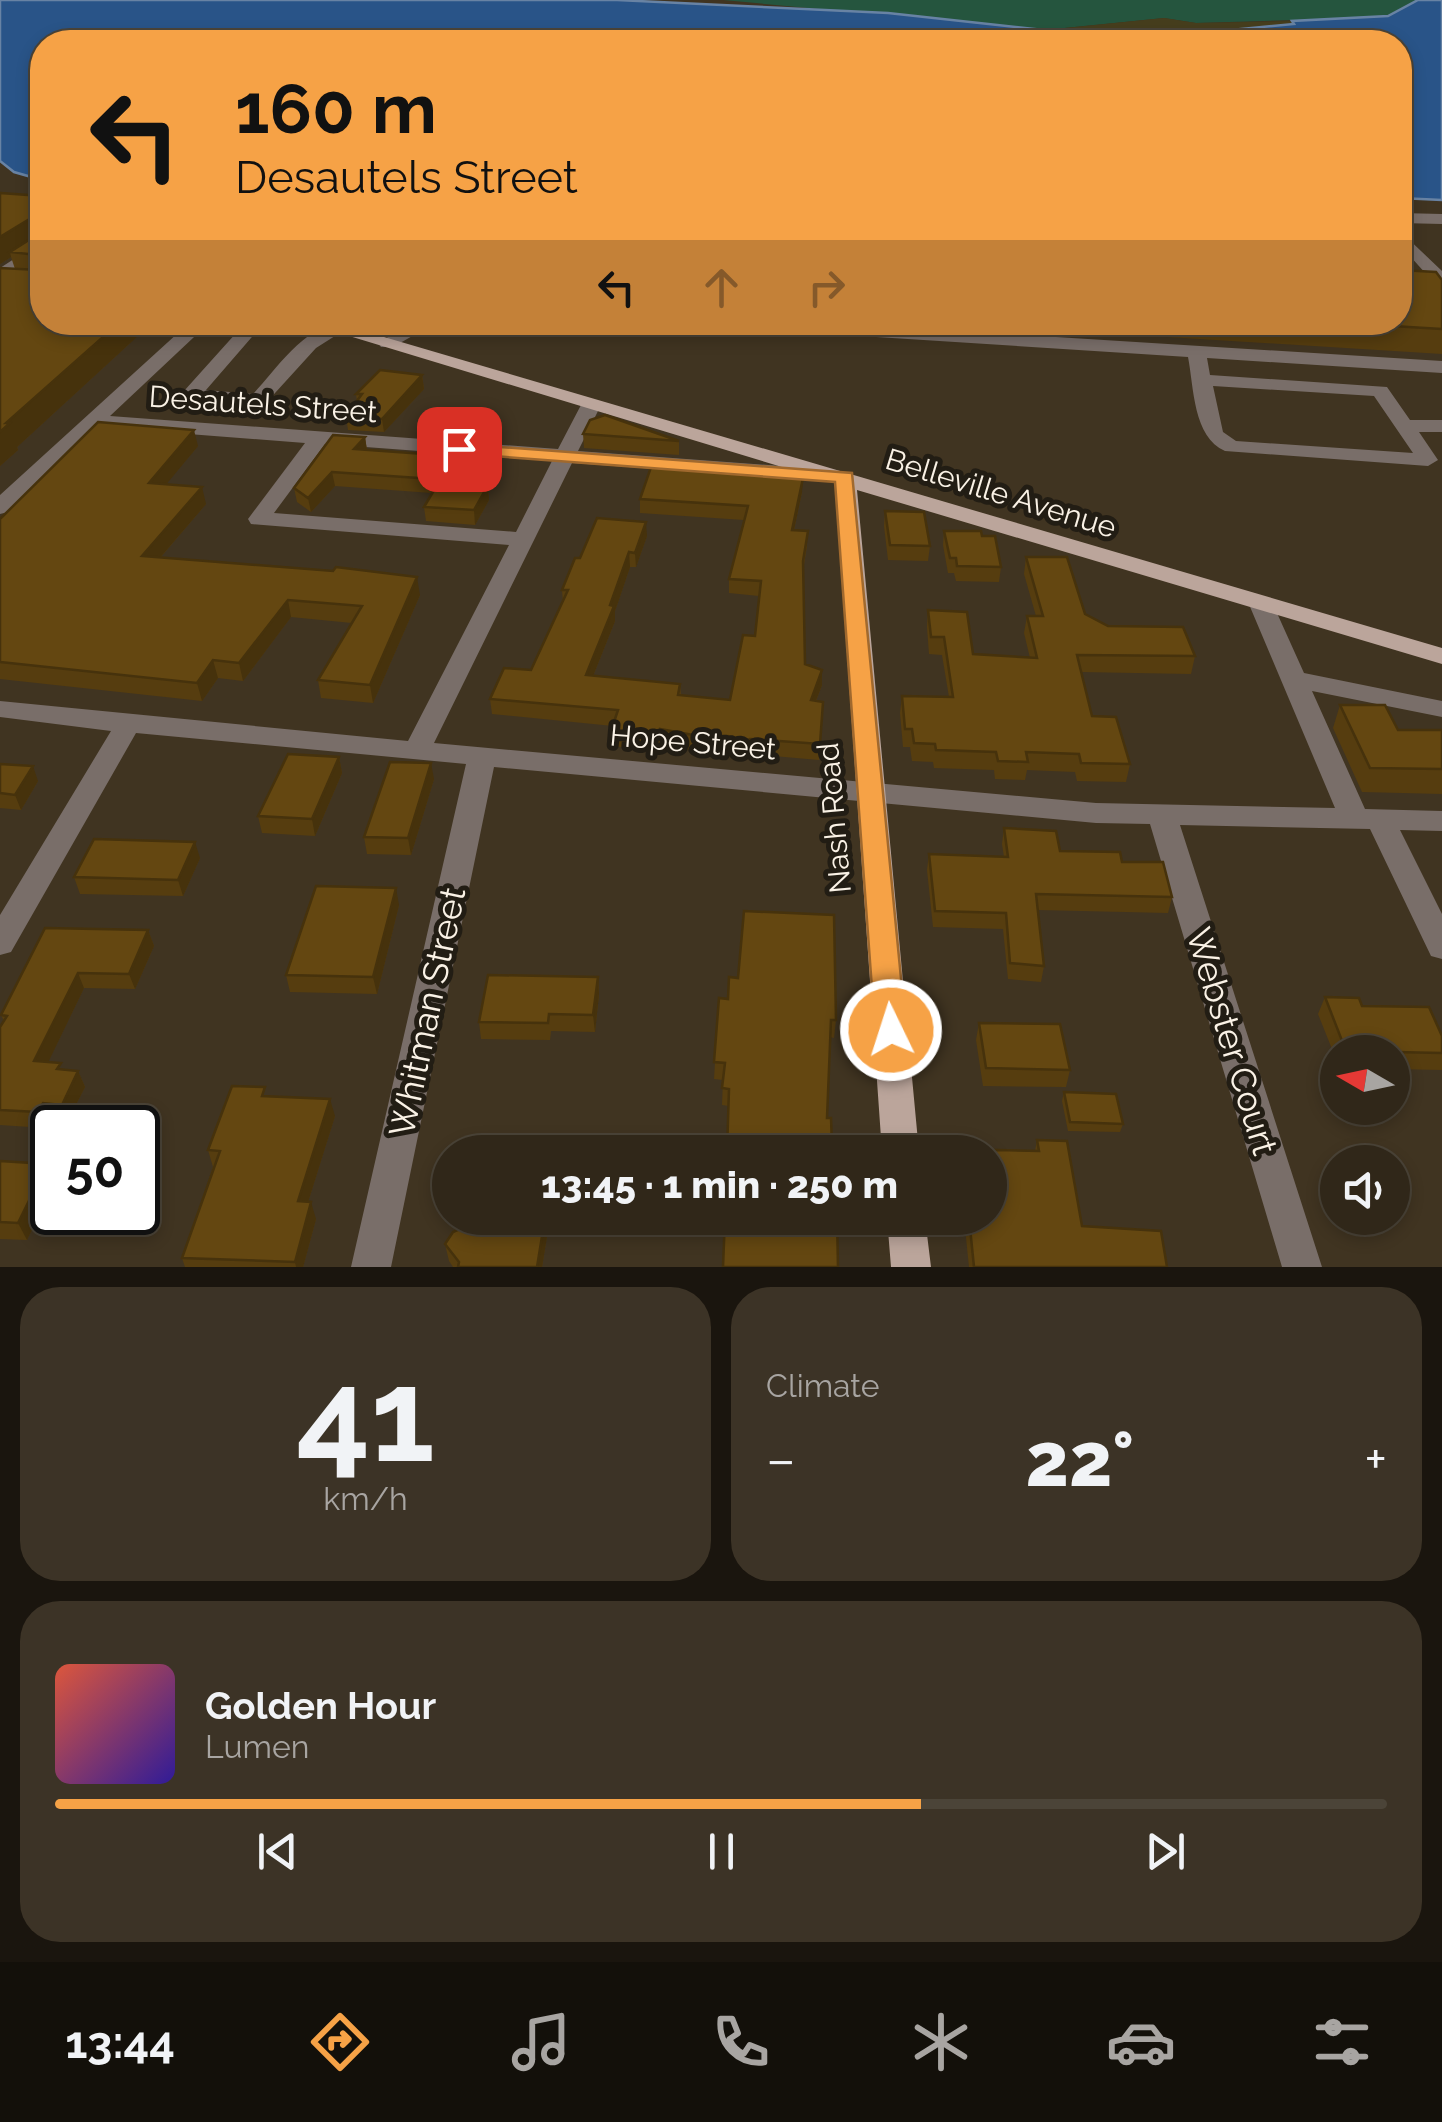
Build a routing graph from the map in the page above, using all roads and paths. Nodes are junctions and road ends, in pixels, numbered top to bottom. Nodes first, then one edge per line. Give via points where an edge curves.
1 (1412, 218) edge
2 (1442, 218) edge
3 (1412, 250) edge
4 (30, 258) edge
5 (1435, 277) edge
6 (6, 281) edge
7 (187, 335) edge
8 (244, 335) edge
9 (326, 335) edge
10 (358, 335) edge
11 (403, 335) edge
12 (927, 335) edge
13 (387, 343) junction
14 (1196, 352) junction
15 (1435, 367) edge
16 (1202, 380) junction
17 (1442, 383) edge
18 (590, 405) junction
19 (96, 422) junction
20 (1404, 426) junction
21 (1442, 426) edge
22 (318, 440) junction
23 (565, 456) junction
24 (845, 477) junction
25 (0, 507) edge
26 (524, 539) junction
27 (1260, 602) junction
28 (1442, 656) edge
29 (1293, 678) junction
30 (0, 709) edge
31 (1442, 710) edge
32 (128, 724) junction
33 (418, 750) junction
34 (482, 756) junction
35 (872, 791) junction
36 (1162, 815) junction
37 (1368, 820) junction
38 (1442, 821) edge
39 (0, 943) edge
40 (1442, 947) edge
41 (899, 1135) edge
42 (907, 1235) edge
43 (371, 1267) edge
44 (910, 1267) edge
45 (1302, 1267) edge

1 - 2 street
3 - 5 street
4 - 6 street
7 - 19 street
8 - 9 street via 191,395 258,400
10 - 13 main road, Belleville Avenue
11 - 13 street
12 - 14 street
13 - 18 main road, Belleville Avenue
14 - 15 street
14 - 16 street
15 - 17 street
16 - 20 street via 1380,391
16 - 20 street via 1213,433 1232,447 1428,460
18 - 23 street
18 - 24 main road, Belleville Avenue
19 - 22 street, Desautels Street
19 - 25 street
20 - 21 street
22 - 23 street, Desautels Street
22 - 26 street via 259,519
23 - 24 street, Desautels Street
23 - 26 street
24 - 27 main road, Belleville Avenue
24 - 35 main road, Nash Road
26 - 33 street
27 - 28 main road, Belleville Avenue
27 - 29 street
29 - 31 street
29 - 37 street
30 - 32 street, Hope Street
32 - 33 street, Hope Street
32 - 39 street
33 - 34 street, Hope Street
34 - 35 street, Hope Street
34 - 43 street, Whitman Street
35 - 36 street, Hope Street
35 - 41 main road, Nash Road
36 - 37 street, Hope Street
36 - 45 street, Webster Court
37 - 38 street, Hope Street
37 - 40 street
42 - 44 main road

